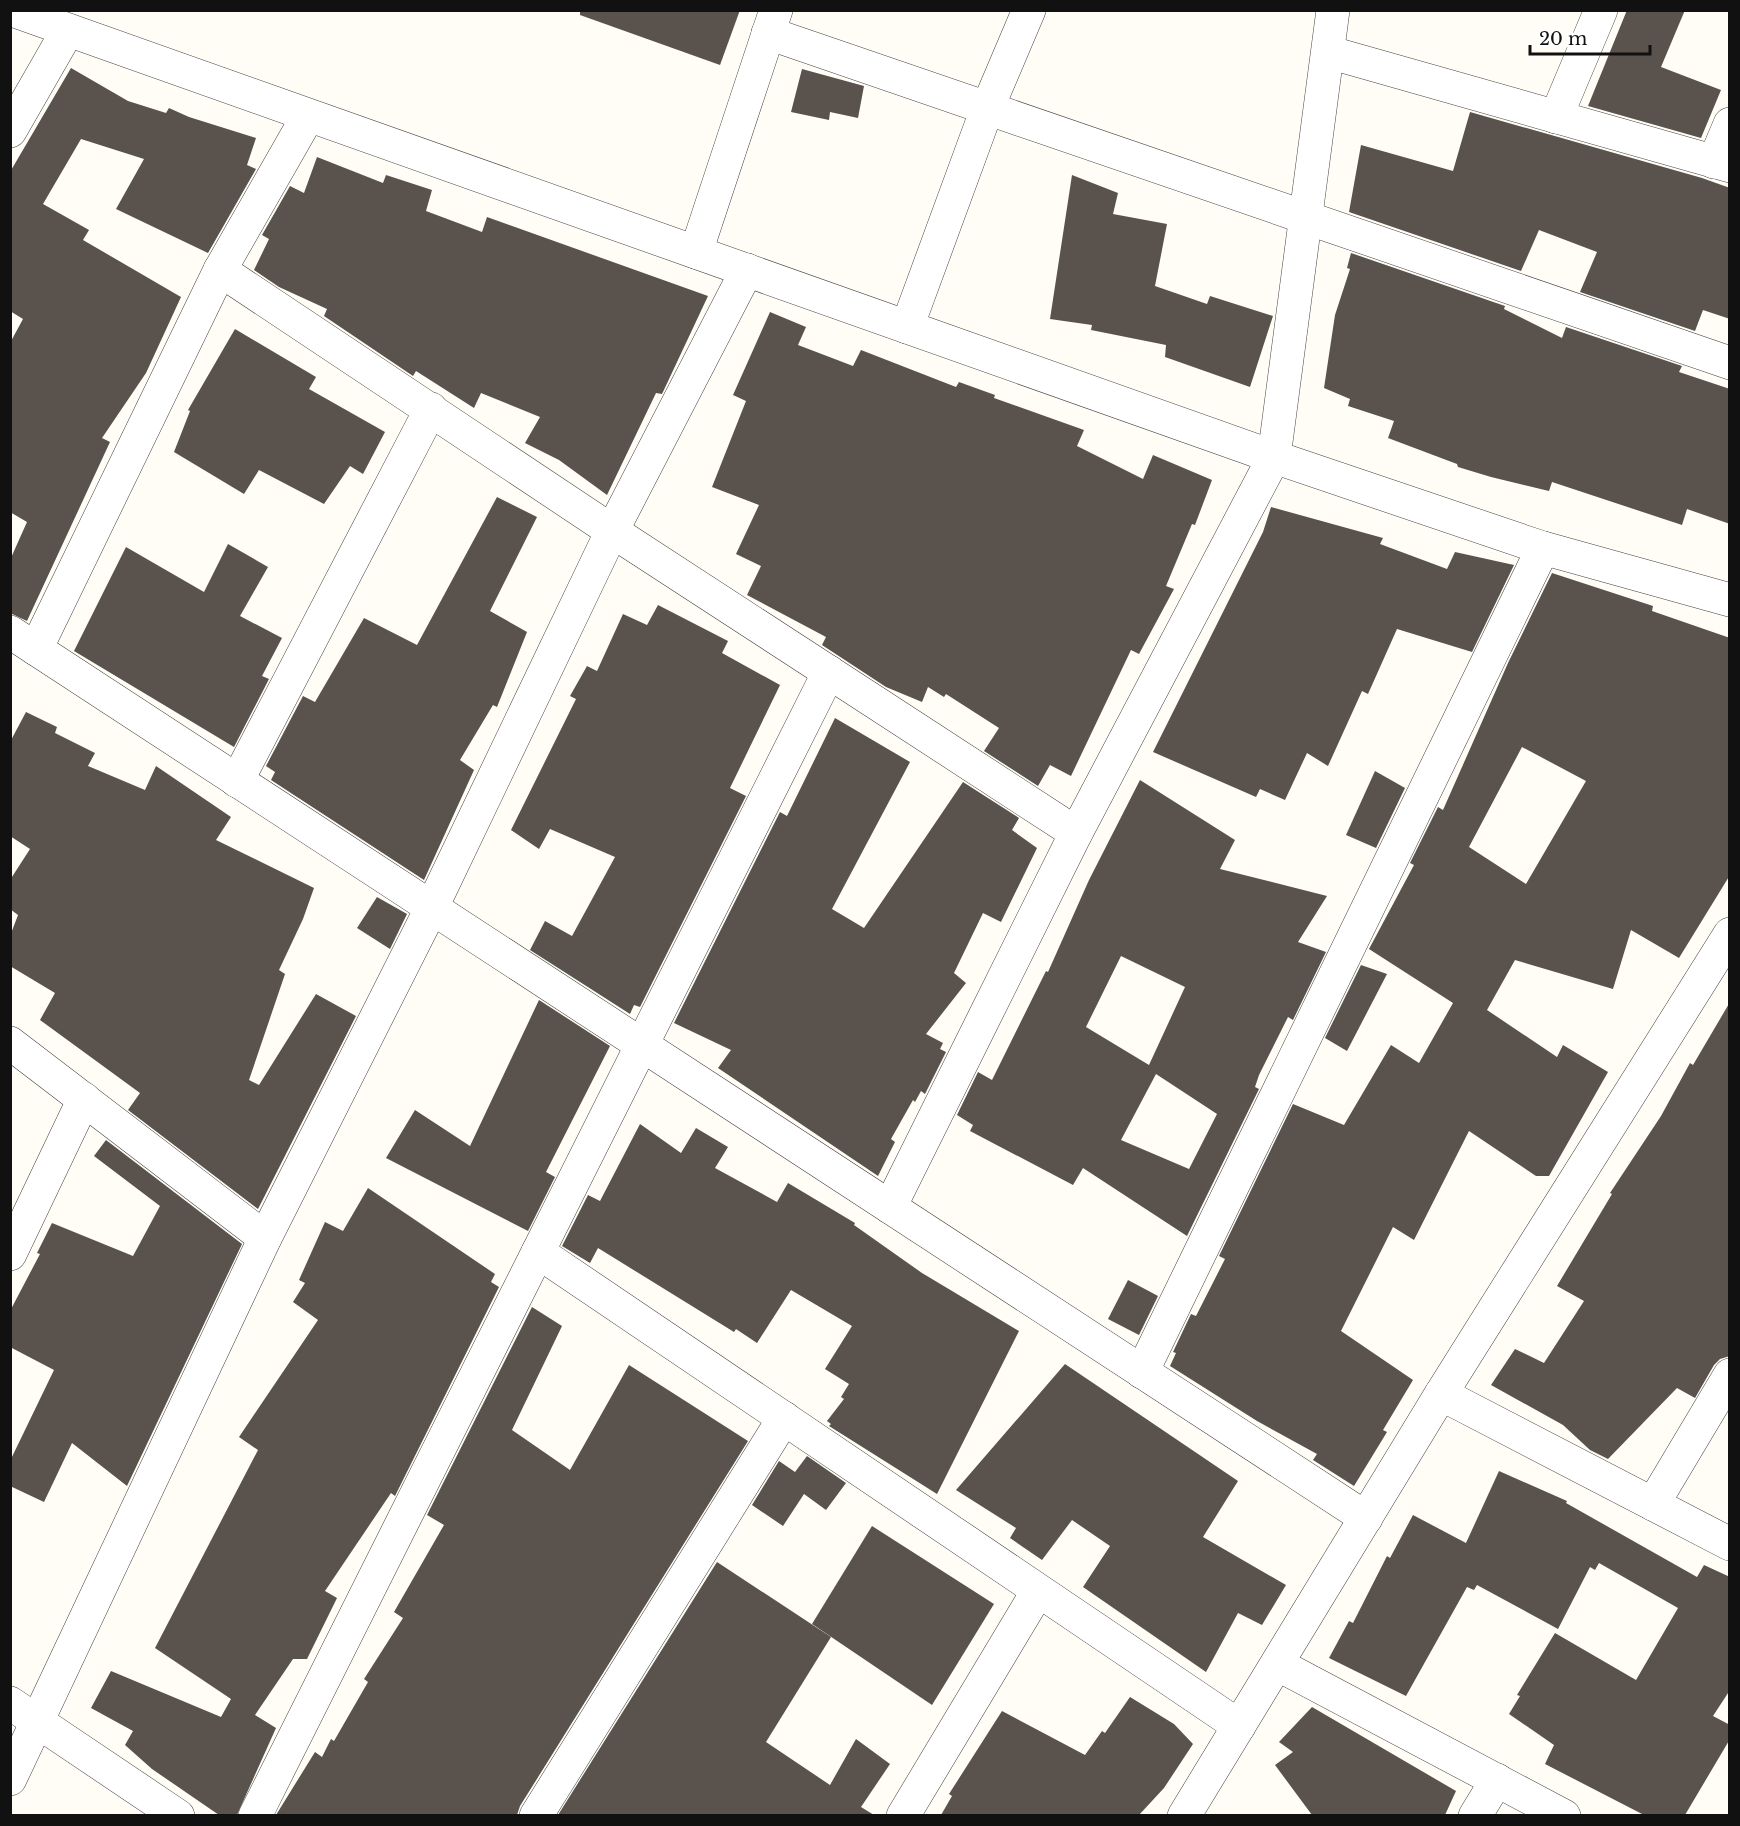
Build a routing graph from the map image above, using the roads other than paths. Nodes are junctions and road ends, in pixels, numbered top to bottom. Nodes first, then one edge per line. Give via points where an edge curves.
1 (12, 10) edge
2 (1029, 10) edge
3 (1333, 10) edge
4 (1601, 10) edge
5 (772, 22) edge
6 (68, 30) junction
7 (1328, 52) junction
8 (987, 109) junction
9 (308, 116) junction
10 (1556, 117) junction
11 (1730, 123) edge
12 (10, 131) edge
13 (1722, 164) edge
14 (1306, 218) junction
15 (696, 252) junction
16 (220, 270) junction
17 (747, 270) junction
18 (907, 327) junction
19 (1730, 363) edge
20 (431, 409) junction
21 (1274, 457) junction
22 (612, 531) junction
23 (1543, 548) junction
24 (1730, 600) edge
25 (23, 640) edge
26 (829, 672) junction
27 (237, 781) junction
28 (1076, 833) junction
29 (431, 909) junction
30 (1730, 934) edge
31 (10, 1043) edge
32 (642, 1044) junction
33 (84, 1099) junction
34 (890, 1207) junction
35 (265, 1238) junction
36 (538, 1252) junction
37 (10, 1254) edge
38 (1142, 1372) junction
39 (1730, 1375) edge
40 (1441, 1394) junction
41 (784, 1418) junction
42 (1653, 1504) junction
43 (1366, 1518) junction
44 (1730, 1544) edge
45 (1038, 1591) junction
46 (1277, 1664) junction
47 (10, 1703) edge
48 (38, 1722) junction
49 (1239, 1726) junction
50 (10, 1779) edge
51 (1497, 1780) junction
52 (178, 1815) edge
53 (255, 1815) edge
54 (536, 1815) edge
55 (903, 1815) edge
56 (1184, 1815) edge
57 (1475, 1815) edge
58 (1564, 1815) edge

1 - 6 street
2 - 8 street
3 - 7 street
4 - 10 street
5 - 8 street
5 - 15 street
6 - 9 street
6 - 12 street
7 - 10 street
7 - 14 street
8 - 14 street
8 - 18 street
9 - 15 street
9 - 16 street
10 - 13 street
11 - 13 street
14 - 19 street
14 - 21 street
15 - 17 street
16 - 20 street
16 - 25 street
17 - 18 street
17 - 22 street
18 - 21 street
20 - 22 street
20 - 27 street
21 - 23 street
21 - 28 street
22 - 26 street
22 - 29 street
23 - 24 street
23 - 38 street
25 - 27 street
26 - 28 street
26 - 32 street
27 - 29 street
28 - 34 street
29 - 32 street
29 - 35 street
30 - 40 street
31 - 33 street
32 - 34 street
32 - 36 street
33 - 35 street
33 - 37 street
34 - 38 street
35 - 48 street
36 - 41 street
36 - 53 street
38 - 43 street
39 - 42 street
40 - 42 street
40 - 43 street
41 - 45 street
41 - 54 street
42 - 44 street
43 - 46 street
45 - 49 street
45 - 55 street
46 - 49 street
46 - 51 street
47 - 48 street
48 - 50 street
48 - 52 street
49 - 56 street
51 - 57 street
51 - 58 street

